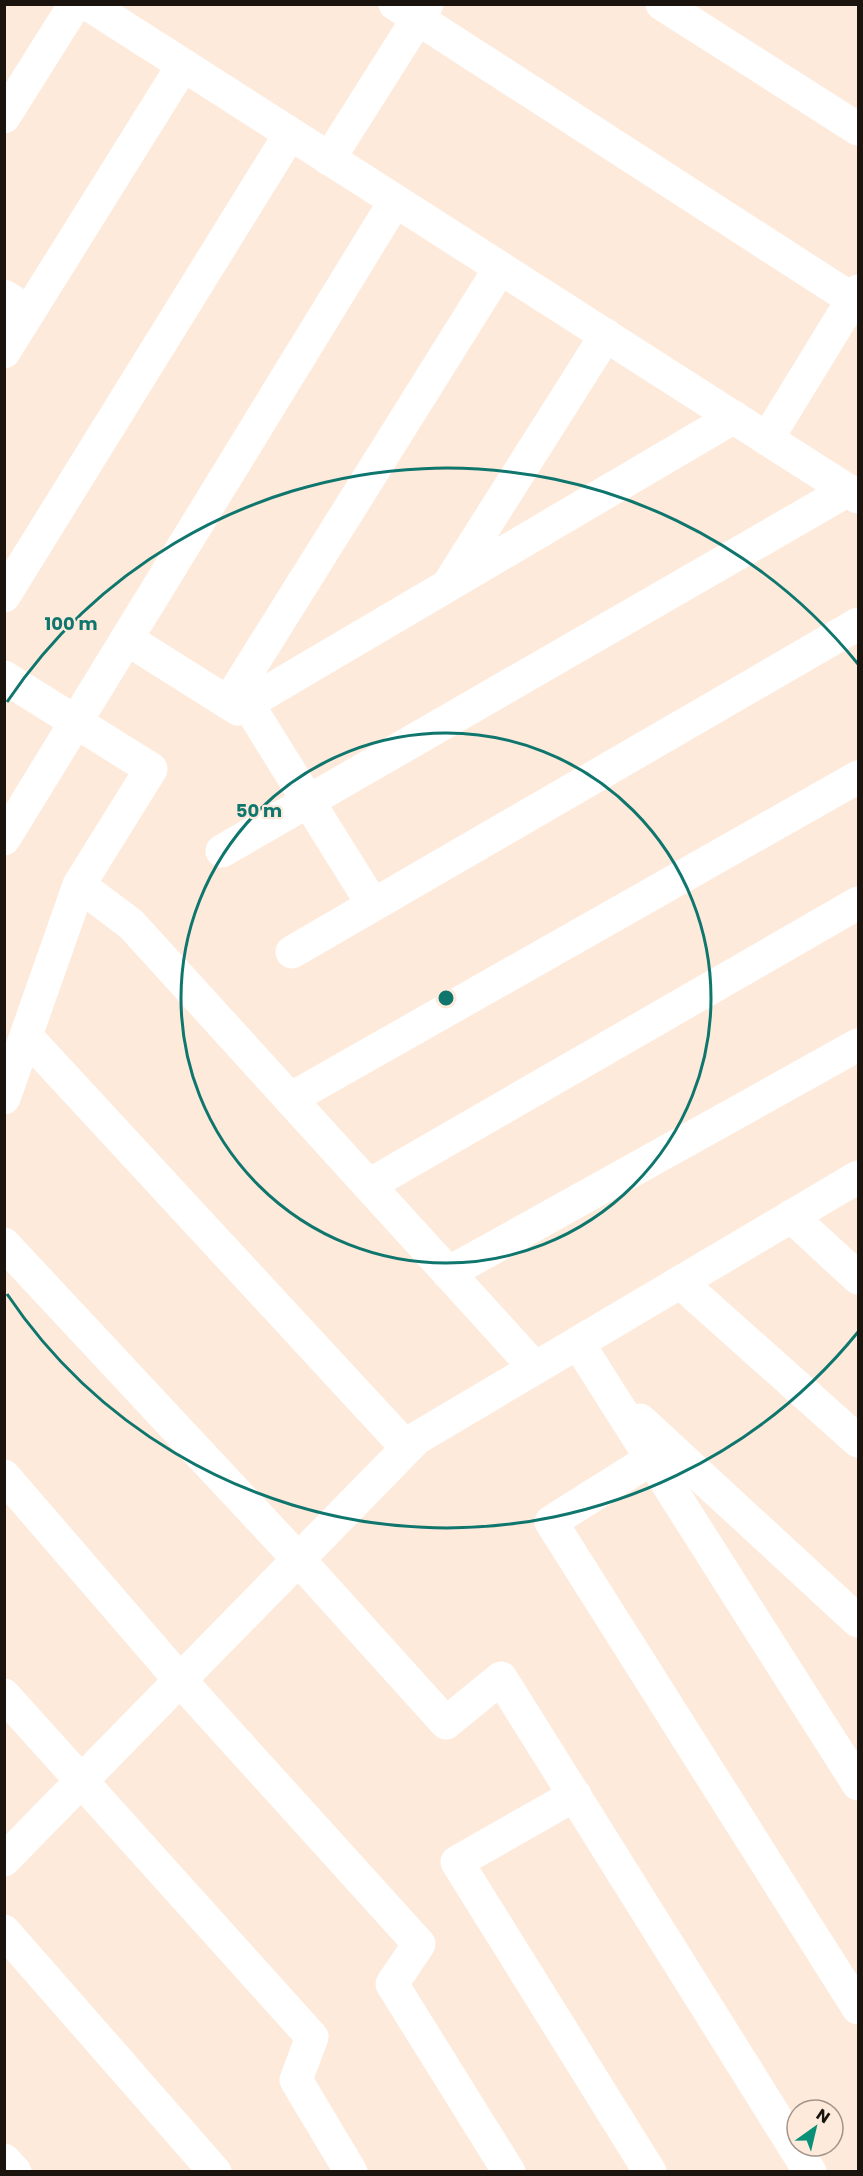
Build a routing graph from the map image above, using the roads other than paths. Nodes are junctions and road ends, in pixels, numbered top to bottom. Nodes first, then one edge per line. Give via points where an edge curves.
1 (75, 4) edge
2 (88, 4) edge
3 (662, 4) edge
4 (413, 9) edge
5 (183, 65) junction
6 (4, 117) edge
7 (858, 129) edge
8 (290, 134) junction
9 (329, 159) junction
10 (396, 201) junction
11 (500, 268) junction
12 (857, 298) edge
13 (17, 304) edge
14 (606, 335) junction
15 (4, 352) edge
16 (734, 417) junction
17 (767, 439) junction
18 (853, 493) edge
19 (448, 585) junction
20 (4, 596) edge
21 (858, 624) edge
22 (127, 639) junction
23 (4, 677) edge
24 (238, 703) junction
25 (76, 722) junction
26 (858, 777) edge
27 (308, 801) junction
28 (4, 839) edge
29 (222, 851) dead end
30 (79, 885) junction
31 (858, 903) edge
32 (373, 905) junction
33 (292, 952) dead end
34 (26, 1036) junction
35 (858, 1045) edge
36 (4, 1098) edge
37 (290, 1099) junction
38 (858, 1177) edge
39 (369, 1185) junction
40 (791, 1216) junction
41 (4, 1244) edge
42 (448, 1273) junction
43 (858, 1278) edge
44 (681, 1282) junction
45 (578, 1342) junction
46 (535, 1368) junction
47 (608, 1391) junction
48 (858, 1441) edge
49 (407, 1448) junction
50 (651, 1459) junction
51 (4, 1476) edge
52 (299, 1560) junction
53 (858, 1621) edge
54 (180, 1680) junction
55 (4, 1695) edge
56 (81, 1781) junction
57 (858, 1784) edge
58 (575, 1795) junction
59 (4, 1860) edge
60 (4, 1931) edge
61 (858, 2008) edge
62 (4, 2160) edge
63 (15, 2172) edge
64 (215, 2172) edge
65 (351, 2172) edge
66 (509, 2172) edge
67 (650, 2172) edge
68 (810, 2172) edge

1 - 6 street
2 - 5 street
3 - 7 street
4 - 9 street
4 - 12 street
5 - 8 street
5 - 13 street
8 - 9 street
8 - 20 street
9 - 10 street
10 - 11 street
10 - 22 street
11 - 14 street
11 - 24 street
12 - 17 street
13 - 15 street
14 - 16 street
14 - 19 street
16 - 17 street
16 - 19 street
17 - 18 street
18 - 27 street
19 - 24 street
21 - 32 street
22 - 24 street
22 - 25 street
23 - 25 street
24 - 27 street
25 - 28 street
25 - 30 street via 151,769
26 - 37 street
27 - 29 street
27 - 32 street
30 - 34 street
30 - 37 street via 131,924
31 - 39 street
32 - 33 street
34 - 36 street
34 - 49 street
35 - 42 street
37 - 39 street
38 - 40 street
39 - 42 street
40 - 43 street
40 - 44 street
41 - 52 street
42 - 46 street
44 - 45 street
44 - 48 street
45 - 46 street
45 - 47 street
46 - 49 street via 417,1438
47 - 50 street
47 - 53 street
49 - 52 street
50 - 57 street
50 - 61 street via 551,1522
51 - 54 street
52 - 54 street
52 - 58 street via 446,1723 501,1678
54 - 56 street
54 - 66 street via 419,1944 392,1984
55 - 56 street
56 - 59 street
56 - 65 street via 312,2037 296,2080
58 - 67 street via 457,1862
58 - 68 street
60 - 64 street
62 - 63 street

